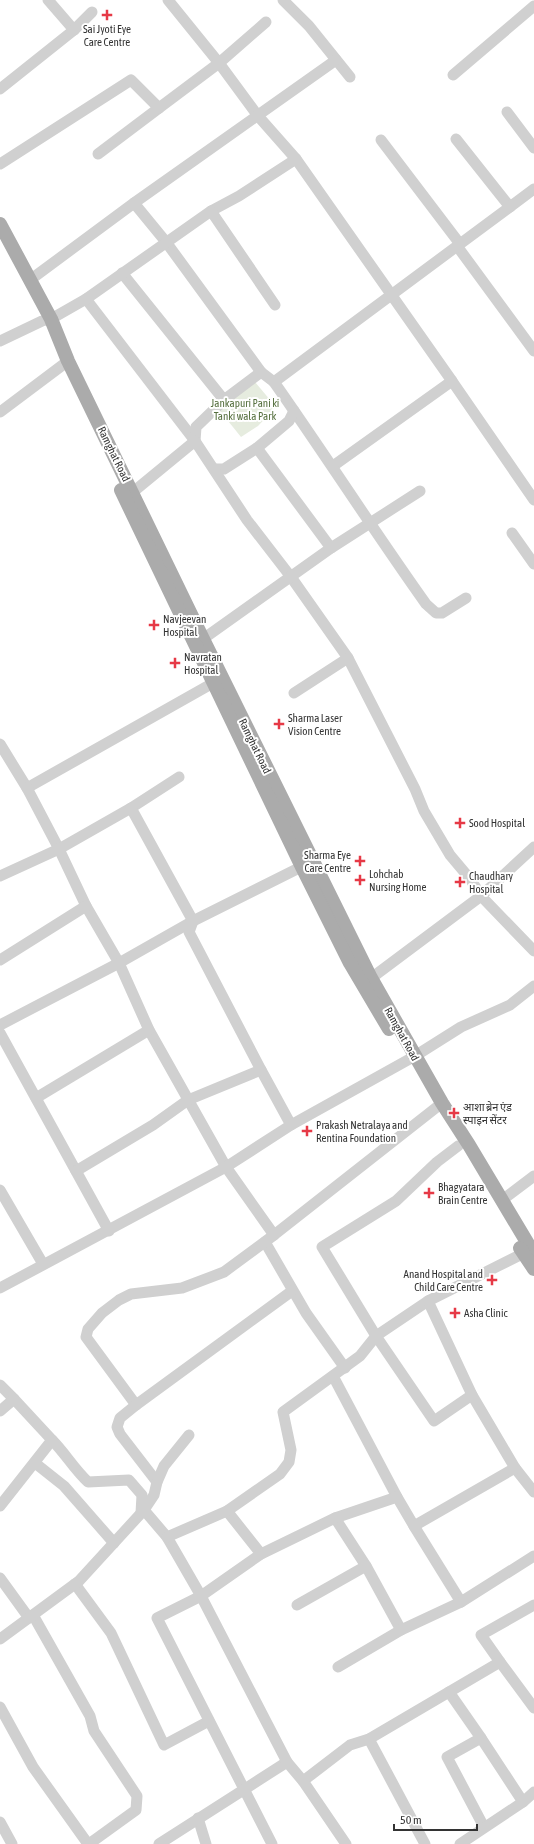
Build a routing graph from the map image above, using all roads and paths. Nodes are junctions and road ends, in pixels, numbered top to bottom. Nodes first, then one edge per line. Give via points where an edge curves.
1 (48, 0) edge
2 (168, 0) edge
3 (283, 0) edge
4 (534, 6) edge
5 (92, 12) dead end
6 (266, 22) dead end
7 (74, 30) junction
8 (336, 60) junction
9 (219, 63) junction
10 (453, 75) dead end
11 (350, 77) dead end
12 (0, 89) edge
13 (159, 108) junction
14 (507, 112) dead end
15 (258, 116) junction
16 (456, 139) dead end
17 (381, 140) dead end
18 (534, 148) edge
19 (98, 154) dead end
20 (296, 159) junction
21 (0, 164) edge
22 (534, 189) edge
23 (134, 202) junction
24 (510, 207) junction
25 (211, 211) junction
26 (0, 224) edge
27 (0, 240) edge
28 (166, 242) junction
29 (459, 245) junction
30 (122, 273) junction
31 (30, 280) junction
32 (392, 295) junction
33 (86, 298) junction
34 (275, 305) dead end
35 (47, 320) junction
36 (0, 341) edge
37 (534, 351) edge
38 (65, 364) junction
39 (260, 372) junction
40 (452, 381) junction
41 (274, 382) junction
42 (224, 400) junction
43 (294, 411) junction
44 (0, 412) edge
45 (195, 441) junction
46 (257, 448) junction
47 (333, 466) junction
48 (214, 469) junction
49 (420, 491) dead end
50 (132, 492) junction
51 (534, 500) edge
52 (369, 523) junction
53 (512, 532) dead end
54 (331, 548) junction
55 (534, 564) edge
56 (291, 577) junction
57 (466, 598) dead end
58 (203, 639) junction
59 (348, 658) junction
60 (213, 684) junction
61 (294, 693) dead end
62 (0, 744) edge
63 (179, 777) dead end
64 (27, 788) junction
65 (131, 808) junction
66 (534, 848) edge
67 (59, 849) junction
68 (307, 864) junction
69 (0, 876) edge
70 (481, 896) junction
71 (86, 906) junction
72 (193, 921) junction
73 (534, 951) edge
74 (0, 960) edge
75 (119, 963) junction
76 (366, 981) junction
77 (534, 986) edge
78 (0, 1025) edge
79 (149, 1030) junction
80 (0, 1033) edge
81 (411, 1058) junction
82 (261, 1070) junction
83 (36, 1098) junction
84 (188, 1100) junction
85 (438, 1106) junction
86 (290, 1125) junction
87 (458, 1146) junction
88 (226, 1167) junction
89 (76, 1171) junction
90 (534, 1176) edge
91 (0, 1190) edge
92 (501, 1201) junction
93 (110, 1231) junction
94 (274, 1235) junction
95 (265, 1242) junction
96 (529, 1254) edge
97 (43, 1264) junction
98 (534, 1270) edge
99 (0, 1288) edge
100 (292, 1291) junction
101 (428, 1301) junction
102 (376, 1336) junction
103 (345, 1368) junction
104 (333, 1376) junction
105 (0, 1385) edge
106 (472, 1396) junction
107 (14, 1399) junction
108 (136, 1405) junction
109 (0, 1411) edge
110 (189, 1435) dead end
111 (52, 1440) junction
112 (35, 1463) junction
113 (515, 1468) junction
114 (157, 1482) junction
115 (534, 1492) edge
116 (397, 1497) junction
117 (0, 1506) edge
118 (227, 1511) junction
119 (143, 1512) junction
120 (335, 1518) junction
121 (414, 1526) junction
122 (167, 1537) junction
123 (114, 1543) junction
124 (261, 1554) junction
125 (534, 1556) edge
126 (366, 1566) junction
127 (0, 1578) edge
128 (75, 1584) junction
129 (201, 1596) junction
130 (461, 1602) junction
131 (297, 1605) dead end
132 (534, 1605) edge
133 (31, 1616) junction
134 (401, 1630) junction
135 (0, 1639) edge
136 (500, 1662) junction
137 (338, 1667) dead end
138 (449, 1692) junction
139 (0, 1706) edge
140 (534, 1708) edge
141 (209, 1721) junction
142 (481, 1738) junction
143 (369, 1739) junction
144 (287, 1762) junction
145 (303, 1781) junction
146 (243, 1789) junction
147 (534, 1792) edge
148 (522, 1802) junction
149 (198, 1818) junction
150 (0, 1822) edge
151 (484, 1827) junction
152 (12, 1844) edge
153 (89, 1844) edge
154 (159, 1844) edge
155 (206, 1844) edge
156 (272, 1844) edge
157 (346, 1844) edge
158 (425, 1844) edge
159 (460, 1844) edge

1 - 7 street
2 - 9 street
3 - 8 street via 309,26
4 - 10 street
5 - 7 street
6 - 9 street
7 - 12 street
8 - 11 street
8 - 15 street
9 - 13 street
9 - 15 street
13 - 19 street
13 - 21 street via 131,80
14 - 18 street
15 - 20 street
15 - 23 street
16 - 24 street
17 - 29 street
20 - 25 street
20 - 32 street
22 - 24 street
23 - 28 street
23 - 31 street
24 - 29 street
25 - 28 street
25 - 34 street
26 - 31 main road, Ramghat Road
27 - 35 main road, Ramghat Road
28 - 30 street
28 - 39 street
29 - 32 street
29 - 37 street
30 - 33 street
30 - 42 street
31 - 35 main road, Ramghat Road
32 - 40 street
32 - 41 street
33 - 35 street
33 - 45 street
35 - 36 street
35 - 38 main road, Ramghat Road
38 - 44 street
38 - 50 main road, Ramghat Road
38 - 60 main road, Ramghat Road
39 - 41 street
39 - 42 street
40 - 47 street
40 - 51 street
41 - 43 street
42 - 45 street via 196,427
43 - 46 street via 289,421
43 - 47 street
45 - 48 street
45 - 50 street
46 - 48 street via 224,469
46 - 54 street
47 - 52 street
48 - 56 street via 247,520
49 - 52 street
50 - 58 main road, Ramghat Road
52 - 54 street
52 - 57 street via 426,604 436,613 442,613
53 - 55 street
54 - 56 street
56 - 58 street
56 - 59 street
58 - 68 main road, Ramghat Road
59 - 61 street
59 - 70 street via 424,811 450,855
60 - 64 street
60 - 68 main road, Ramghat Road
62 - 64 street
63 - 65 street
64 - 67 street
65 - 67 street
65 - 72 street
66 - 70 street
67 - 69 street
67 - 71 street
68 - 72 street
68 - 76 main road, Ramghat Road
70 - 73 street
70 - 76 street
71 - 74 street
71 - 75 street
72 - 75 street
72 - 82 street via 189,932
75 - 78 street
75 - 79 street
76 - 81 main road, Ramghat Road
77 - 81 street via 510,1005 461,1027
79 - 83 street
79 - 84 street
80 - 83 street
81 - 85 main road, Ramghat Road
81 - 86 street
82 - 84 street
82 - 86 street
83 - 89 street
84 - 88 street
84 - 89 street via 153,1125
85 - 87 main road, Ramghat Road
85 - 92 main road, Ramghat Road via 469,1145
85 - 94 street
86 - 88 street
87 - 96 main road, Ramghat Road
87 - 102 street via 396,1201 322,1247
88 - 93 street
88 - 94 street
89 - 93 street
90 - 92 street
91 - 97 street
92 - 96 main road, Ramghat Road
93 - 97 street
94 - 95 street
95 - 100 street
95 - 108 street via 224,1272 182,1288 132,1294 118,1300 88,1329 86,1337
96 - 98 main road, Ramghat Road
96 - 101 street
97 - 99 street
100 - 103 street
100 - 108 street
101 - 102 street
101 - 106 street
102 - 103 street via 360,1356
102 - 106 street via 434,1421
103 - 104 street
104 - 116 street
104 - 118 street via 283,1412 291,1450 289,1462 280,1474
105 - 107 street
106 - 113 street
107 - 109 street
107 - 111 street
108 - 114 street via 120,1418 117,1427
110 - 114 street via 164,1466
111 - 112 street
111 - 119 street via 75,1470 88,1482 129,1480 142,1495
112 - 117 street
112 - 123 street via 64,1486
113 - 115 street
113 - 121 street
114 - 119 street via 154,1495
116 - 120 street
116 - 121 street
118 - 122 street
118 - 124 street
119 - 122 street
119 - 123 street
120 - 124 street
120 - 126 street
121 - 130 street
122 - 129 street
123 - 128 street
124 - 129 street
125 - 130 street
126 - 131 street
126 - 134 street
127 - 133 street
128 - 133 street
128 - 141 street via 111,1633 164,1745
129 - 141 street via 157,1618
129 - 144 street
130 - 134 street
132 - 136 street via 481,1635
133 - 135 street
133 - 153 street via 90,1716 94,1731 137,1796 136,1810
134 - 137 street
136 - 138 street
136 - 140 street
138 - 142 street
138 - 143 street
139 - 153 street via 32,1767
141 - 146 street
142 - 148 street
142 - 151 street via 447,1757
143 - 145 street via 350,1745
143 - 158 street
144 - 145 street
144 - 146 street
145 - 157 street
146 - 149 street
146 - 156 street
147 - 148 street
148 - 151 street
149 - 154 street
149 - 155 street
150 - 152 street
151 - 159 street

